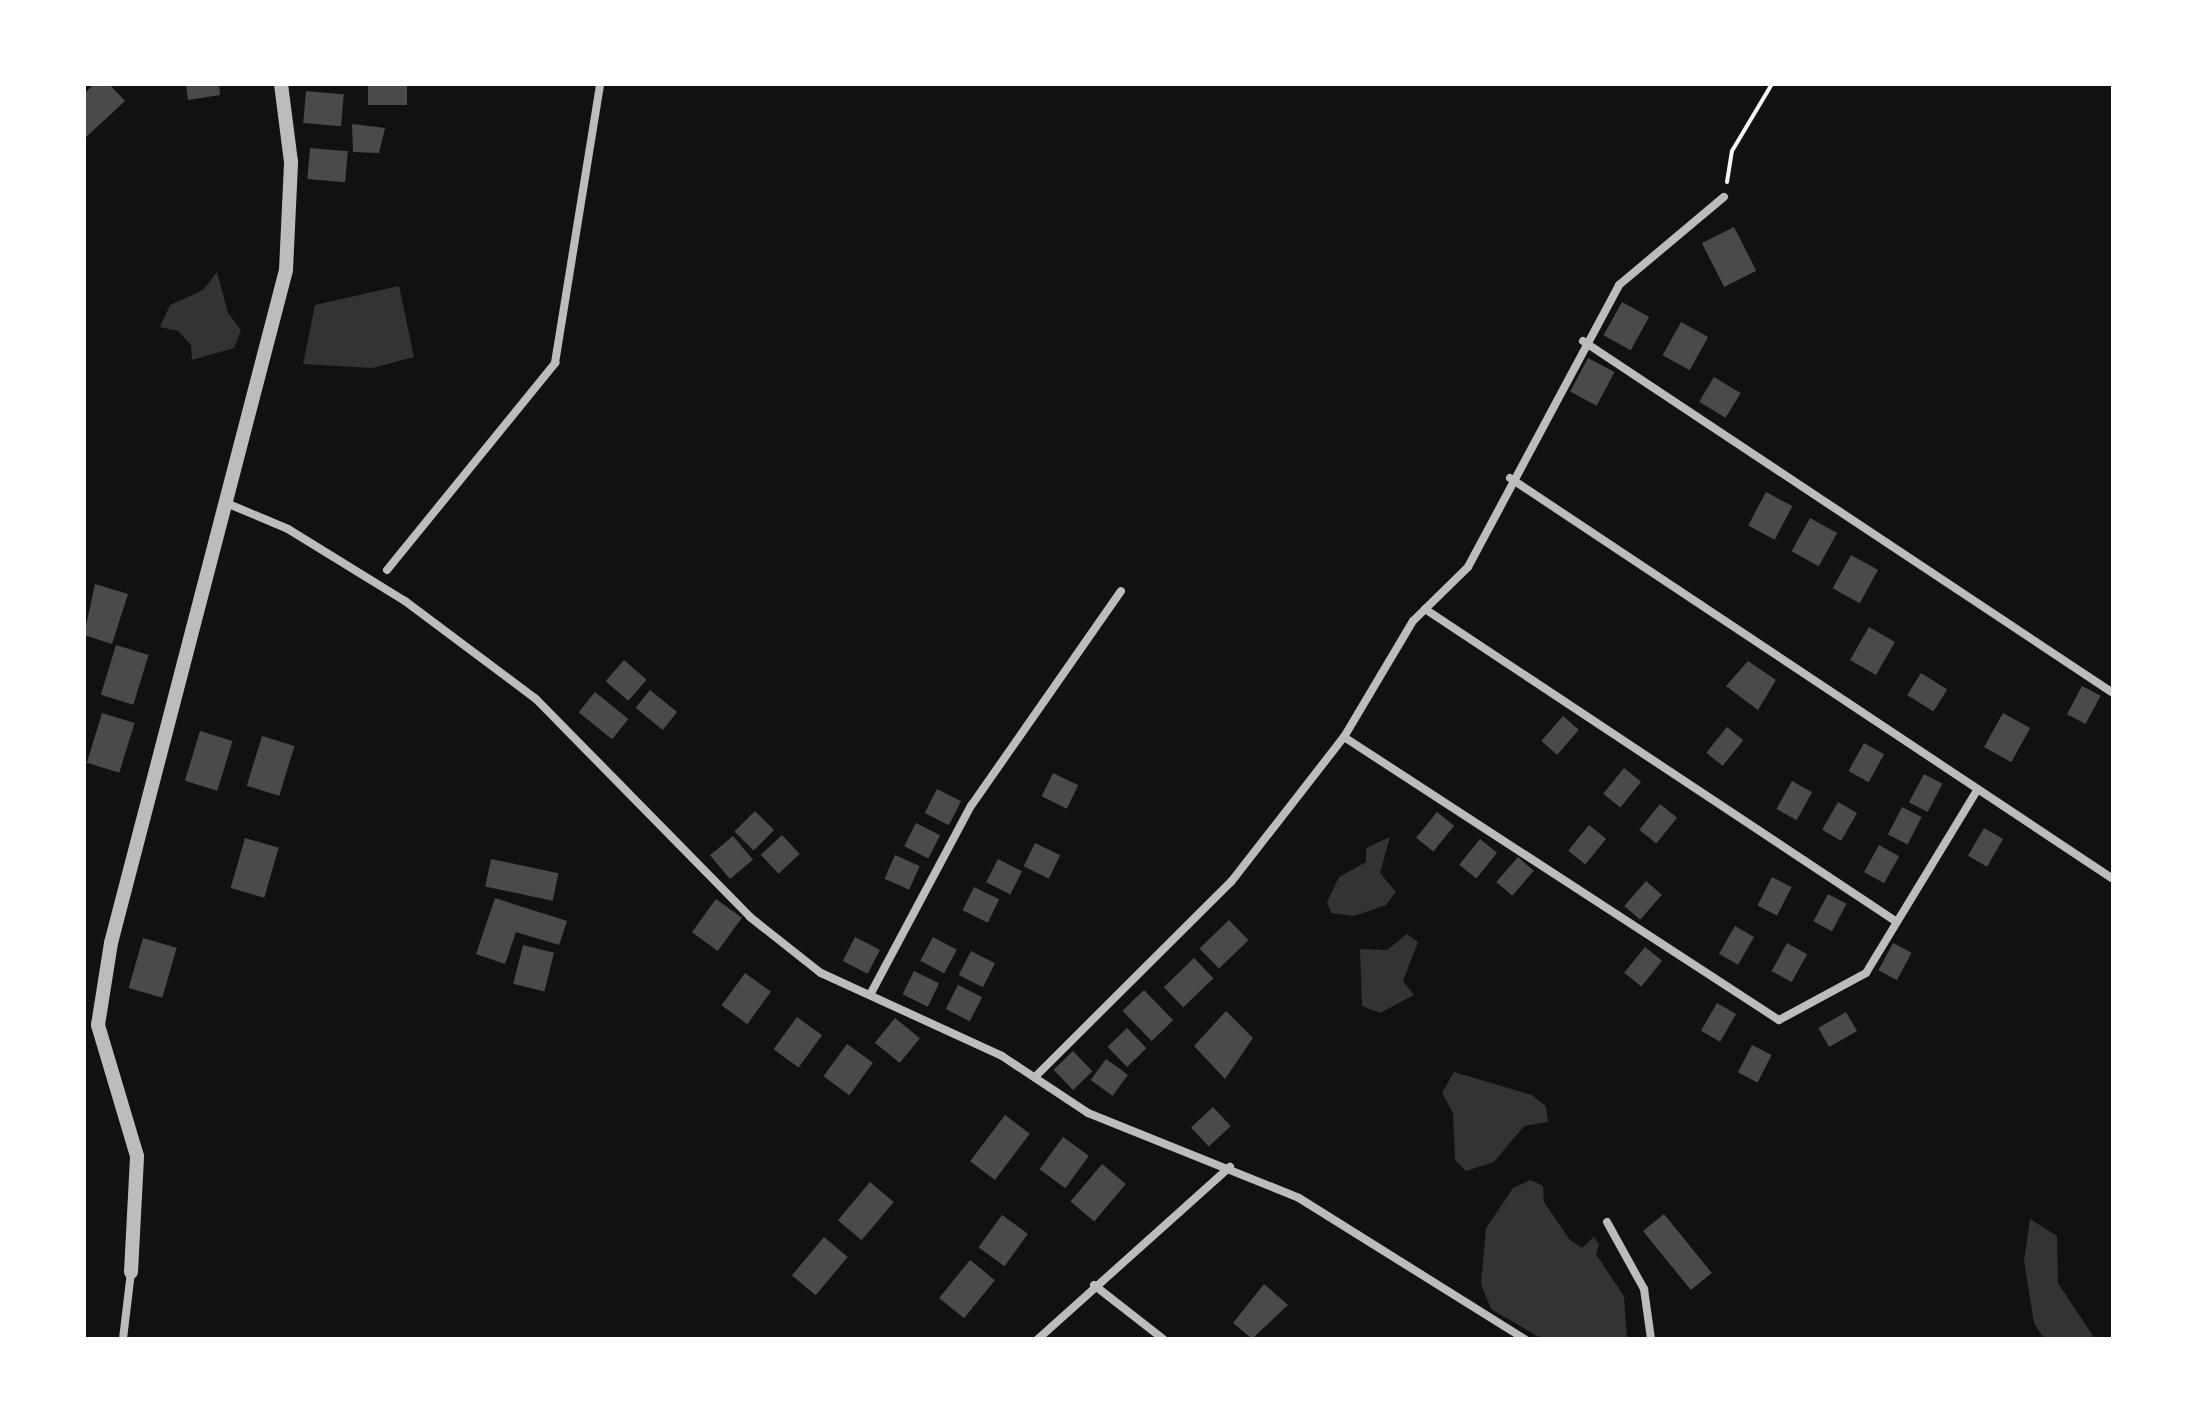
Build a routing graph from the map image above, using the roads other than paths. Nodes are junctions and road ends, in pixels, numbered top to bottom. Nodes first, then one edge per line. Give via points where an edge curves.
1 (281, 84) edge
2 (600, 84) edge
3 (1724, 197) road end
4 (1583, 341) junction
5 (1510, 478) junction
6 (231, 505) junction
7 (387, 570) dead end
8 (1121, 591) dead end
9 (1425, 609) junction
10 (2113, 693) edge
11 (1344, 737) junction
12 (1978, 789) junction
13 (2113, 879) edge
14 (1897, 922) junction
15 (871, 993) junction
16 (1037, 1075) junction
17 (1230, 1167) junction
18 (1607, 1222) dead end
19 (131, 1272) joint
20 (1094, 1285) junction
21 (123, 1339) edge
22 (1038, 1339) edge
23 (1163, 1339) edge
24 (1525, 1339) edge
25 (1651, 1339) edge

1 - 6 street via 291,162 286,270
2 - 7 street via 555,363
3 - 4 street via 1619,285
4 - 5 street
4 - 10 street
5 - 9 street via 1468,567
5 - 12 street
6 - 15 street via 288,529 405,601 536,699 750,917 821,973
6 - 19 street via 162,739 111,943 98,1025 137,1156
8 - 15 street via 971,806
9 - 11 street
9 - 14 street
11 - 14 street via 1779,1020 1866,973
11 - 16 street via 1231,882
12 - 13 street
12 - 14 street
15 - 16 street
16 - 17 street via 1088,1113 1156,1145
17 - 20 street
17 - 24 street via 1299,1198
18 - 25 street via 1644,1289
19 - 21 street
20 - 22 street
20 - 23 street

